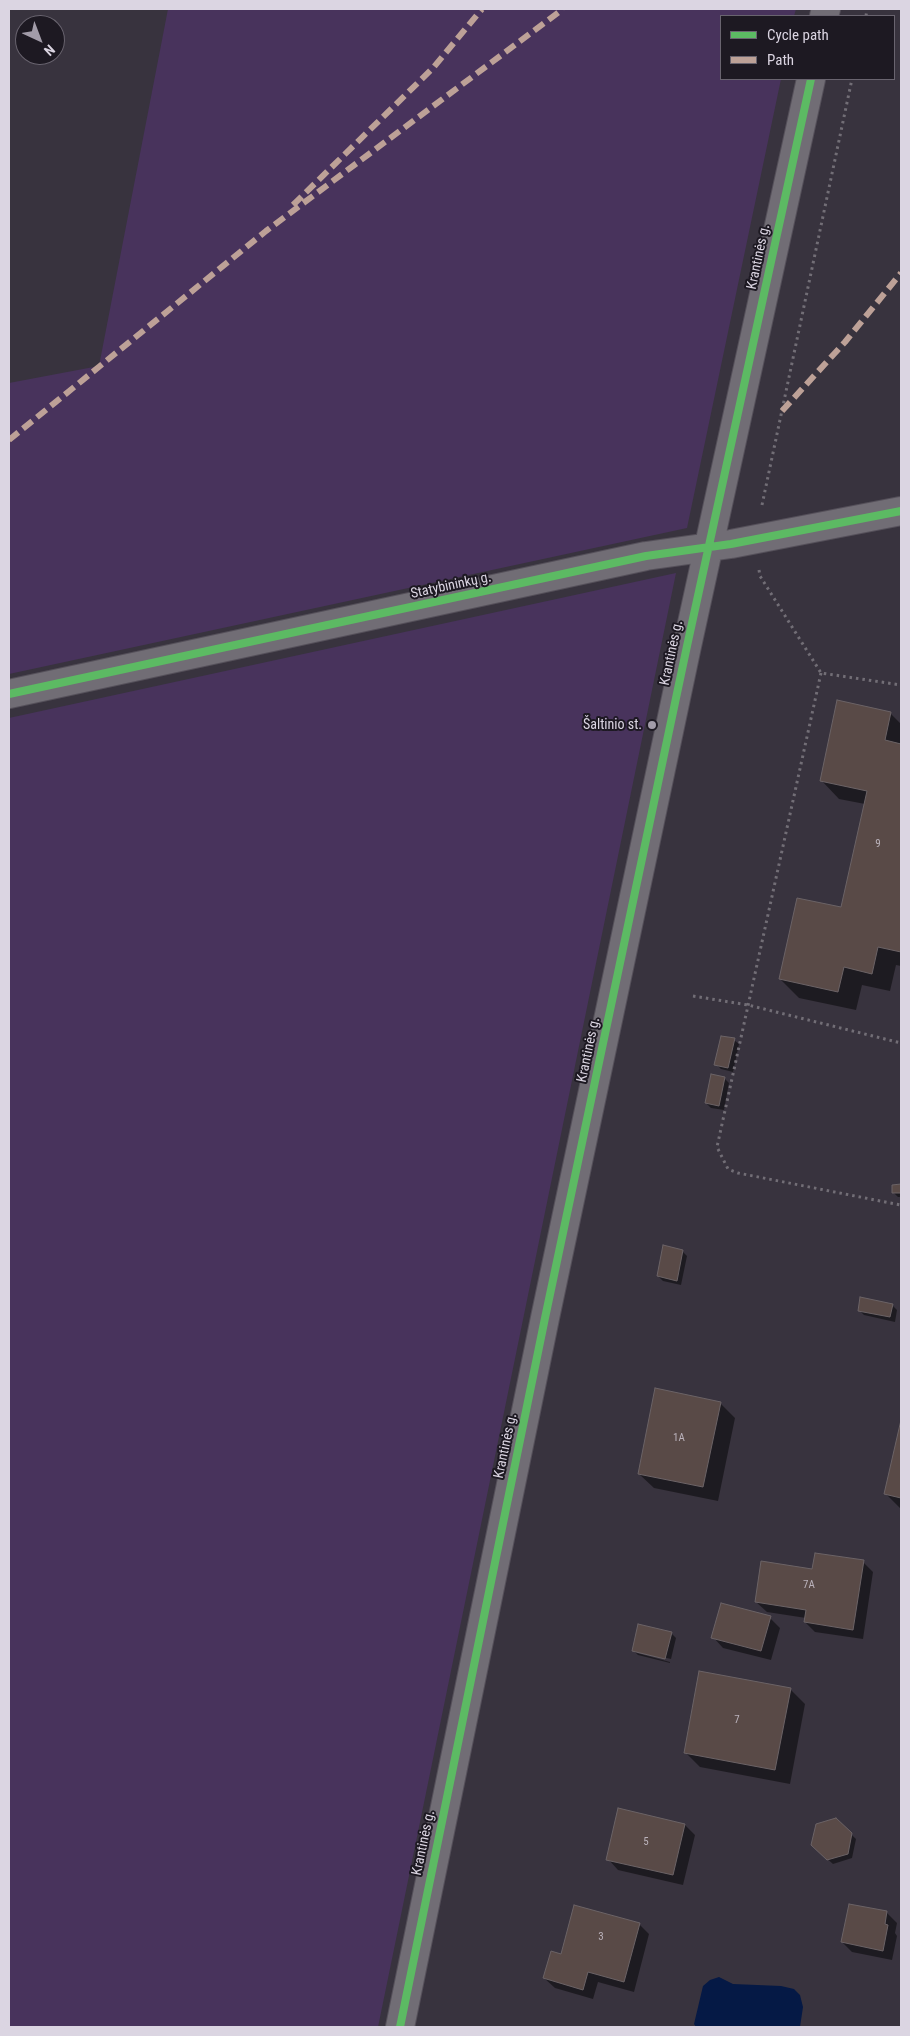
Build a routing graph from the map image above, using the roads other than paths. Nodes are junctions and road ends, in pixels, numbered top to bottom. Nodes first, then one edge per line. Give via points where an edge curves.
1 (811, 80) edge
2 (901, 511) edge
3 (708, 548) junction
4 (9, 694) edge
5 (400, 2027) edge

1 - 3 street, Krantinės g.
2 - 3 street, Statybininkų g.
3 - 4 street, Statybininkų g. via 646,556
3 - 5 street, Krantinės g. via 547,1308

